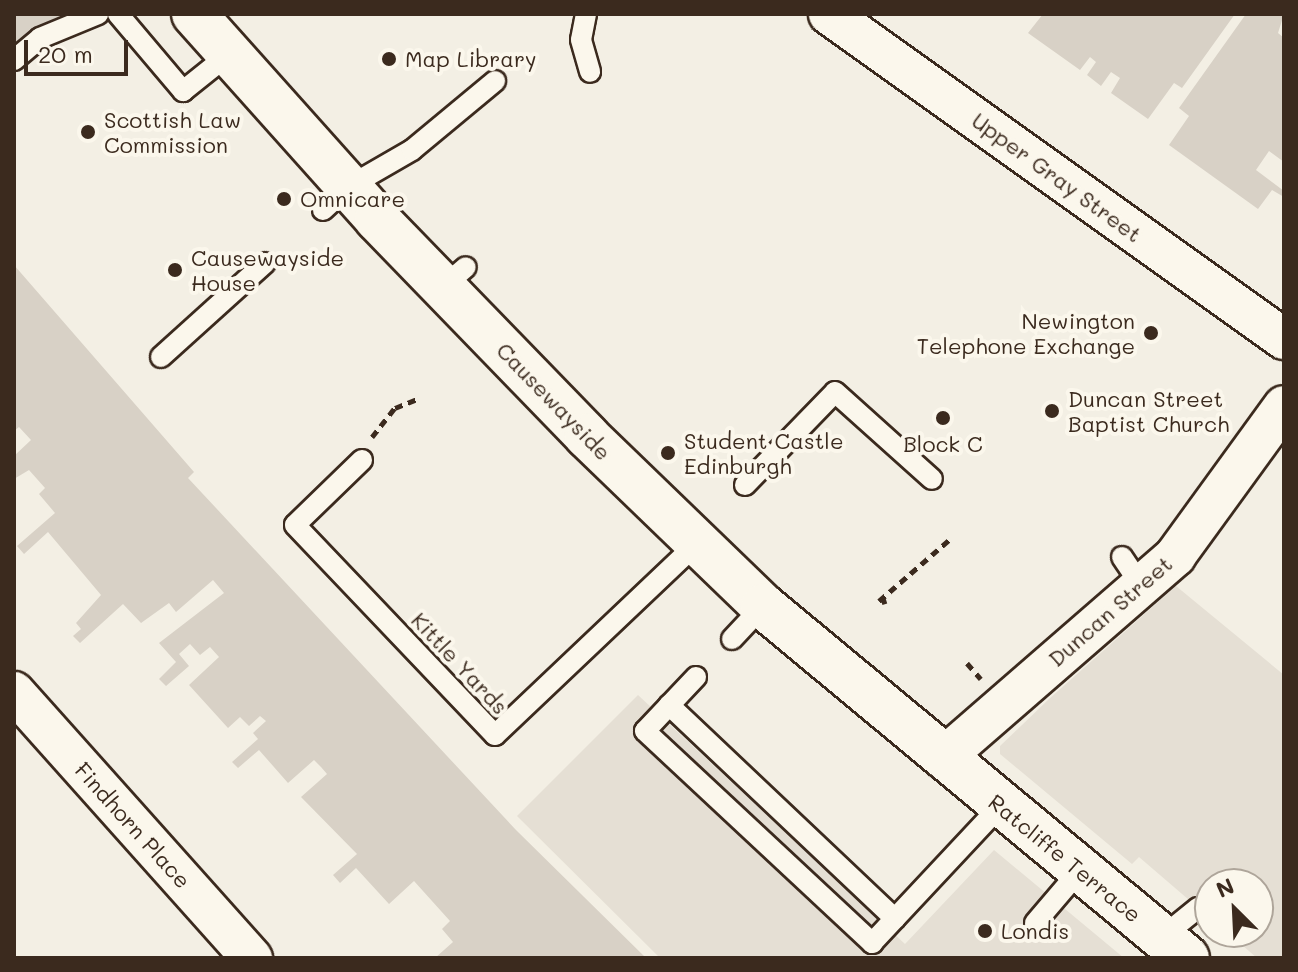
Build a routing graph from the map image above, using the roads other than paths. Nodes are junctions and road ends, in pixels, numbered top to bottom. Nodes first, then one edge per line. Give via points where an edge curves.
1 (98, 14) edge
2 (118, 14) edge
3 (194, 14) edge
4 (586, 14) edge
5 (829, 14) edge
6 (228, 55) junction
7 (14, 60) edge
8 (590, 72) dead end
9 (495, 81) dead end
10 (335, 199) junction
11 (265, 263) dead end
12 (1284, 339) edge
13 (161, 357) dead end
14 (1284, 406) edge
15 (362, 460) road end
16 (932, 479) dead end
17 (745, 485) dead end
18 (699, 532) junction
19 (763, 606) junction
20 (732, 639) dead end
21 (696, 677) dead end
22 (14, 692) edge
23 (669, 705) junction
24 (943, 758) junction
25 (1001, 805) junction
26 (1081, 869) junction
27 (1194, 915) edge
28 (895, 919) junction
29 (1035, 923) dead end
30 (1175, 947) edge
31 (252, 958) edge

1 - 7 lane via 40,38
2 - 6 lane via 183,91
3 - 6 street, Causewayside
4 - 8 lane via 581,40
5 - 12 street, Upper Gray Street
6 - 10 street, Causewayside
9 - 10 lane via 412,150
10 - 18 street, Causewayside via 454,277
11 - 13 lane
14 - 24 street, Duncan Street via 1175,556
15 - 18 lane, Kittle Yards via 295,525 495,735
16 - 17 lane via 835,392
18 - 19 street, Causewayside
19 - 20 lane
19 - 24 street, Causewayside
21 - 23 lane
22 - 31 street, Findhorn Place
23 - 28 lane
23 - 28 lane via 645,731 872,943
24 - 25 street, Ratcliffe Terrace
25 - 26 street, Ratcliffe Terrace
25 - 28 lane
26 - 29 lane
26 - 30 street, Ratcliffe Terrace
27 - 30 lane

